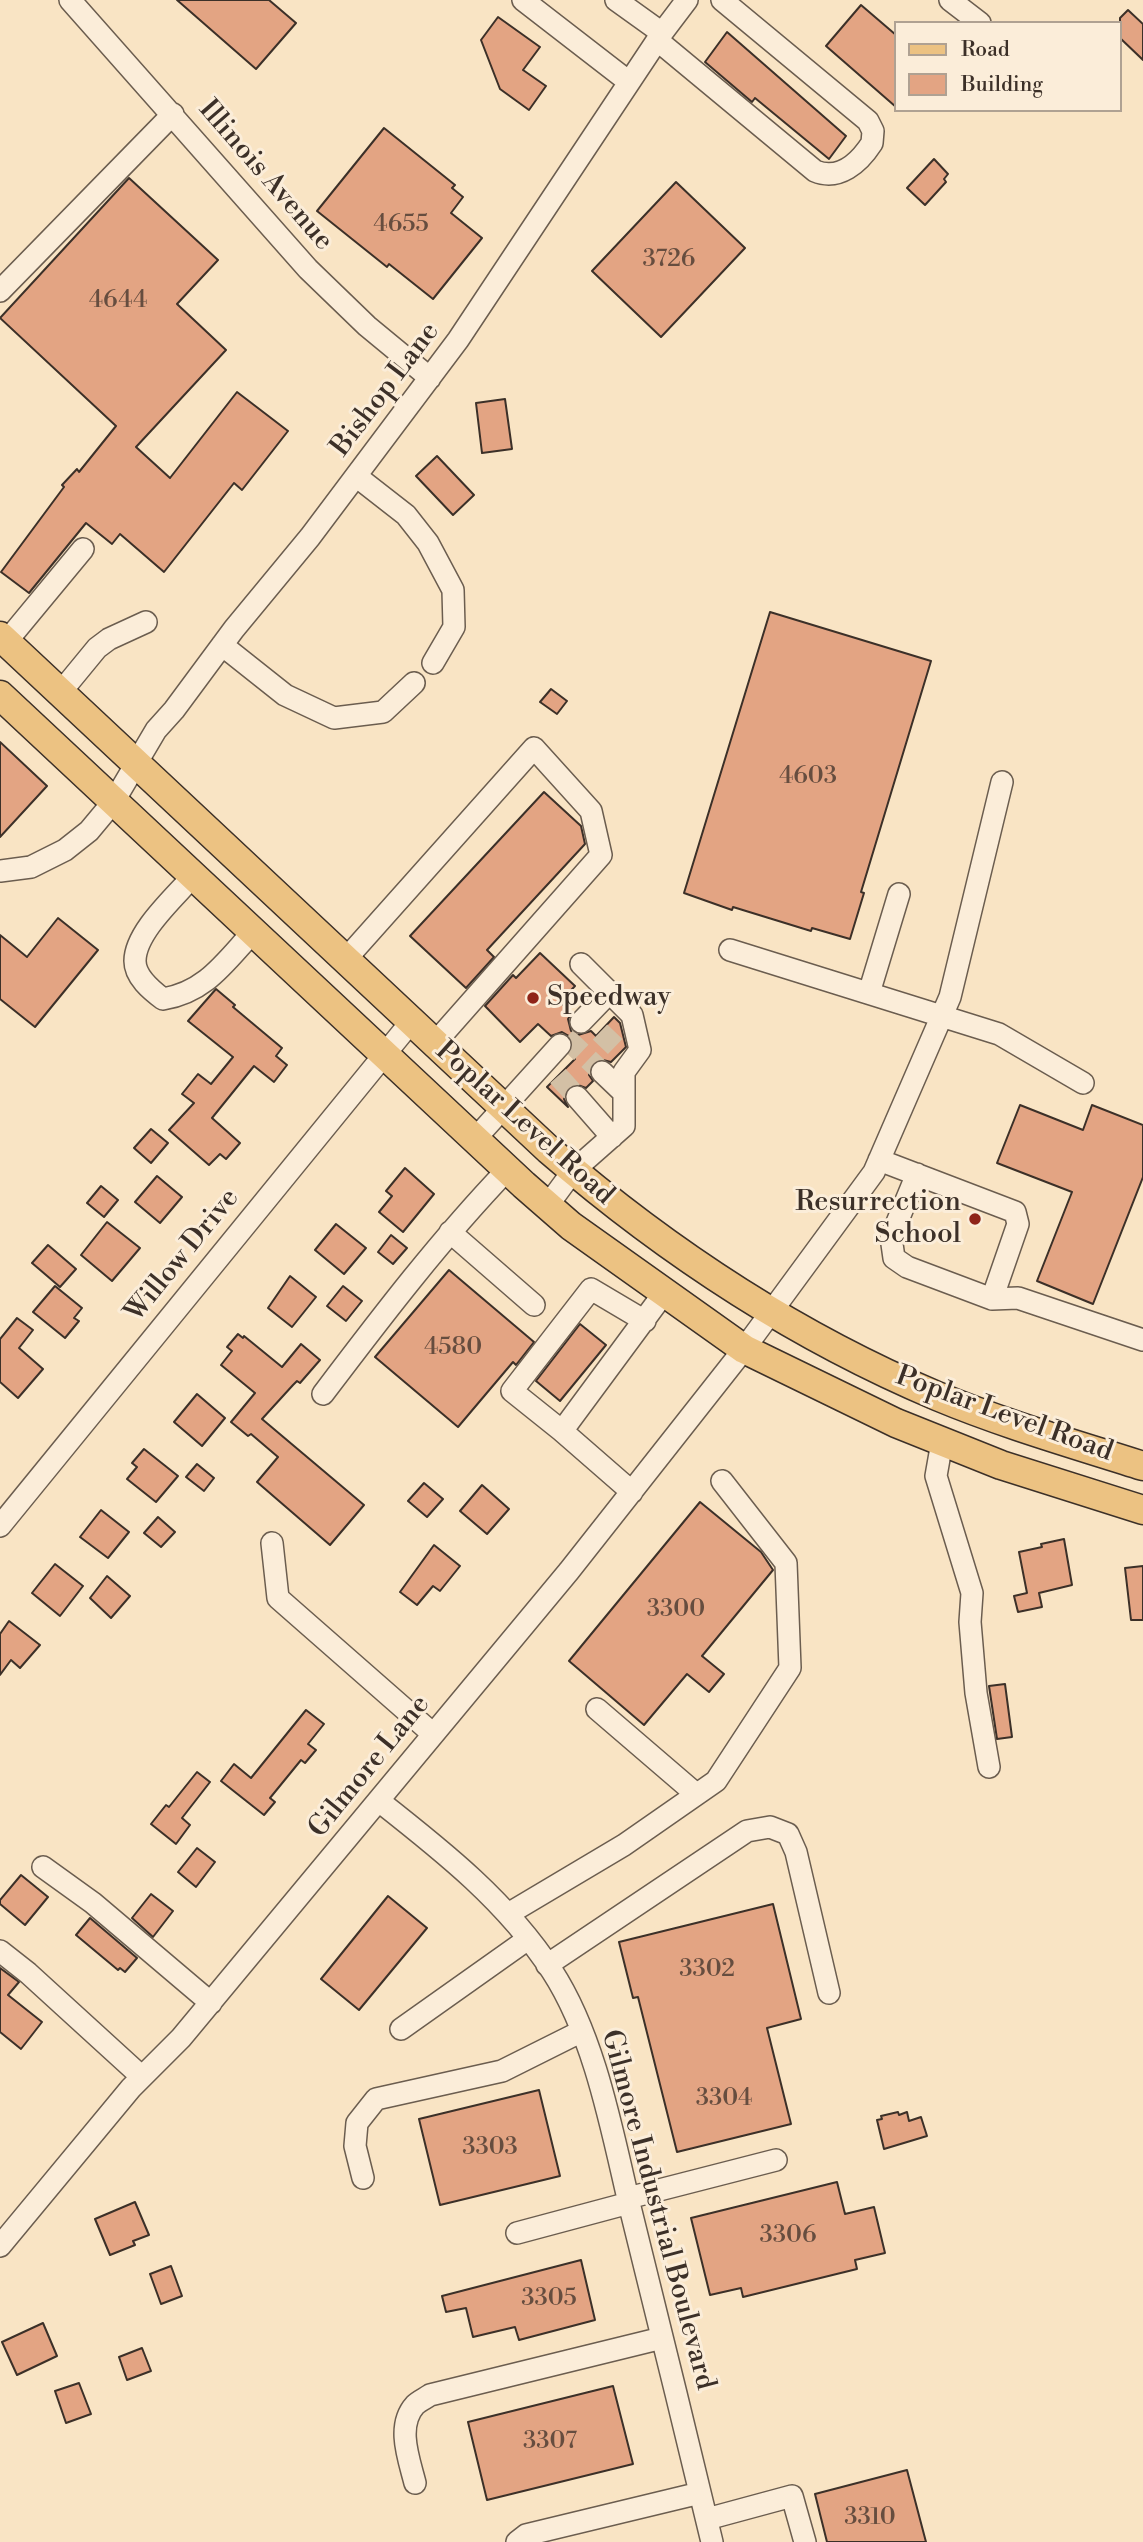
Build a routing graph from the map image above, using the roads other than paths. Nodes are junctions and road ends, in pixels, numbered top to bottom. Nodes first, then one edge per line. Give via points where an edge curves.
1 (70, 0) edge
2 (523, 0) edge
3 (616, 0) edge
4 (687, 0) edge
5 (722, 0) edge
6 (950, 0) edge
7 (977, 21) edge
8 (660, 36) junction
9 (629, 82) junction
10 (173, 114) junction
11 (0, 291) edge
12 (430, 377) junction
13 (356, 476) junction
14 (83, 549) dead end
15 (146, 622) dead end
16 (3, 639) edge
17 (222, 645) junction
18 (433, 663) dead end
19 (414, 682) dead end
20 (61, 692) junction
21 (0, 695) edge
22 (136, 763) junction
23 (1002, 782) dead end
24 (114, 802) junction
25 (0, 871) edge
26 (193, 876) junction
27 (899, 894) dead end
28 (253, 932) junction
29 (730, 950) dead end
30 (345, 960) junction
31 (581, 964) dead end
32 (610, 992) junction
33 (869, 993) junction
34 (942, 1016) junction
35 (411, 1022) junction
36 (589, 1024) dead end
37 (434, 1044) junction
38 (560, 1045) dead end
39 (383, 1055) junction
40 (602, 1072) tunnel mouth
41 (1083, 1083) dead end
42 (624, 1093) junction
43 (577, 1097) tunnel mouth
44 (502, 1107) junction
45 (611, 1137) junction
46 (475, 1139) junction
47 (879, 1160) junction
48 (508, 1169) junction
49 (573, 1171) junction
50 (917, 1174) junction
51 (548, 1205) junction
52 (450, 1232) junction
53 (664, 1293) junction
54 (992, 1299) junction
55 (534, 1305) dead end
56 (772, 1312) junction
57 (645, 1321) junction
58 (1143, 1340) edge
59 (744, 1349) junction
60 (323, 1394) dead end
61 (562, 1431) junction
62 (942, 1442) junction
63 (1143, 1465) edge
64 (722, 1481) dead end
65 (632, 1492) junction
66 (1143, 1510) edge
67 (0, 1526) edge
68 (272, 1543) dead end
69 (597, 1709) dead end
70 (433, 1734) junction
71 (989, 1767) dead end
72 (696, 1794) junction
73 (379, 1801) junction
74 (43, 1867) dead end
75 (508, 1914) junction
76 (528, 1939) junction
77 (0, 1951) edge
78 (547, 1965) junction
79 (829, 1993) dead end
80 (211, 2003) junction
81 (401, 2029) dead end
82 (582, 2031) junction
83 (142, 2077) junction
84 (776, 2160) dead end
85 (363, 2178) dead end
86 (629, 2201) junction
87 (517, 2233) dead end
88 (0, 2246) edge
89 (662, 2338) junction
90 (415, 2483) dead end
91 (700, 2493) junction
92 (707, 2519) junction
93 (517, 2542) edge
94 (712, 2542) edge
95 (805, 2542) edge

1 - 10 street, Illinois Avenue
2 - 9 street
3 - 8 street
4 - 8 street, Bishop Lane
5 - 8 street via 868,121 872,143 847,170 834,175 815,171
6 - 7 street
8 - 9 street, Bishop Lane
9 - 12 street, Bishop Lane
10 - 11 street
10 - 12 street, Illinois Avenue via 308,269 367,327
12 - 13 street, Bishop Lane
13 - 17 street, Bishop Lane
13 - 18 street via 406,515 428,542 453,590 454,627
14 - 16 street
15 - 20 street via 97,648
16 - 20 main road, Poplar Level Road
17 - 19 street via 285,695 334,718 383,712
17 - 22 street, Bishop Lane
20 - 22 main road, Poplar Level Road
21 - 24 main road, Poplar Level Road
22 - 24 street, Bishop Lane
22 - 30 main road, Poplar Level Road
23 - 34 street, Gilmore Lane
24 - 25 street, Bishop Lane via 65,850 31,867
24 - 26 main road, Poplar Level Road
26 - 28 main road, Poplar Level Road
26 - 28 street via 142,934 135,961 149,988 163,999 183,996 201,986
27 - 33 street
28 - 39 main road, Poplar Level Road
29 - 33 street
30 - 35 main road, Poplar Level Road
30 - 37 street via 534,748 592,811 601,855
31 - 32 street
32 - 36 street
32 - 42 street via 632,1015 640,1050 626,1057
33 - 34 street
34 - 41 street via 999,1034
34 - 47 street, Gilmore Lane
35 - 37 main road, Poplar Level Road
35 - 39 street, Willow Drive
37 - 44 main road, Poplar Level Road
38 - 44 street via 552,1068
39 - 46 main road, Poplar Level Road
39 - 67 street, Willow Drive
40 - 42 street
42 - 45 street via 624,1126
43 - 45 street
44 - 46 street
44 - 49 main road, Poplar Level Road
45 - 49 street
46 - 48 main road, Poplar Level Road
47 - 50 street
47 - 56 street, Gilmore Lane
48 - 51 main road, Poplar Level Road
48 - 52 street
49 - 51 street
49 - 56 main road, Poplar Level Road via 687,1259
50 - 54 street via 891,1237 894,1258
50 - 54 street via 1015,1212 1018,1224
51 - 53 main road, Poplar Level Road via 571,1227
52 - 55 street
52 - 60 street
53 - 57 street
53 - 59 main road, Poplar Level Road
54 - 58 street via 1018,1298
56 - 59 street, Gilmore Lane
56 - 63 main road, Poplar Level Road via 863,1362 939,1396
57 - 61 street
57 - 61 street via 591,1289 512,1391
59 - 62 main road, Poplar Level Road
59 - 65 street, Gilmore Lane
61 - 65 street
62 - 66 main road, Poplar Level Road
62 - 71 street via 936,1476 972,1593 976,1693
64 - 72 street via 786,1563 790,1668 716,1781
65 - 70 street, Gilmore Lane
68 - 70 street via 278,1598
69 - 72 street
70 - 73 street, Gilmore Lane
72 - 75 street via 624,1846
73 - 75 street, Gilmore Industrial Boulevard via 438,1847
73 - 80 street, Gilmore Lane
74 - 80 street
75 - 76 street, Gilmore Industrial Boulevard
76 - 78 street, Gilmore Industrial Boulevard
76 - 81 street
77 - 83 street
78 - 79 street via 747,1831 770,1826 788,1834 796,1852
78 - 82 street, Gilmore Industrial Boulevard
80 - 83 street, Gilmore Lane
82 - 85 street via 502,2071 376,2099 357,2123 355,2146
82 - 86 street, Gilmore Industrial Boulevard
83 - 88 street, Gilmore Lane
84 - 86 street
86 - 87 street
86 - 89 street, Gilmore Industrial Boulevard
89 - 90 street via 430,2395 415,2405 407,2421 404,2441
89 - 91 street, Gilmore Industrial Boulevard
91 - 92 street, Gilmore Industrial Boulevard
91 - 93 street via 526,2535
92 - 94 street, Gilmore Industrial Boulevard
92 - 95 street via 792,2496

